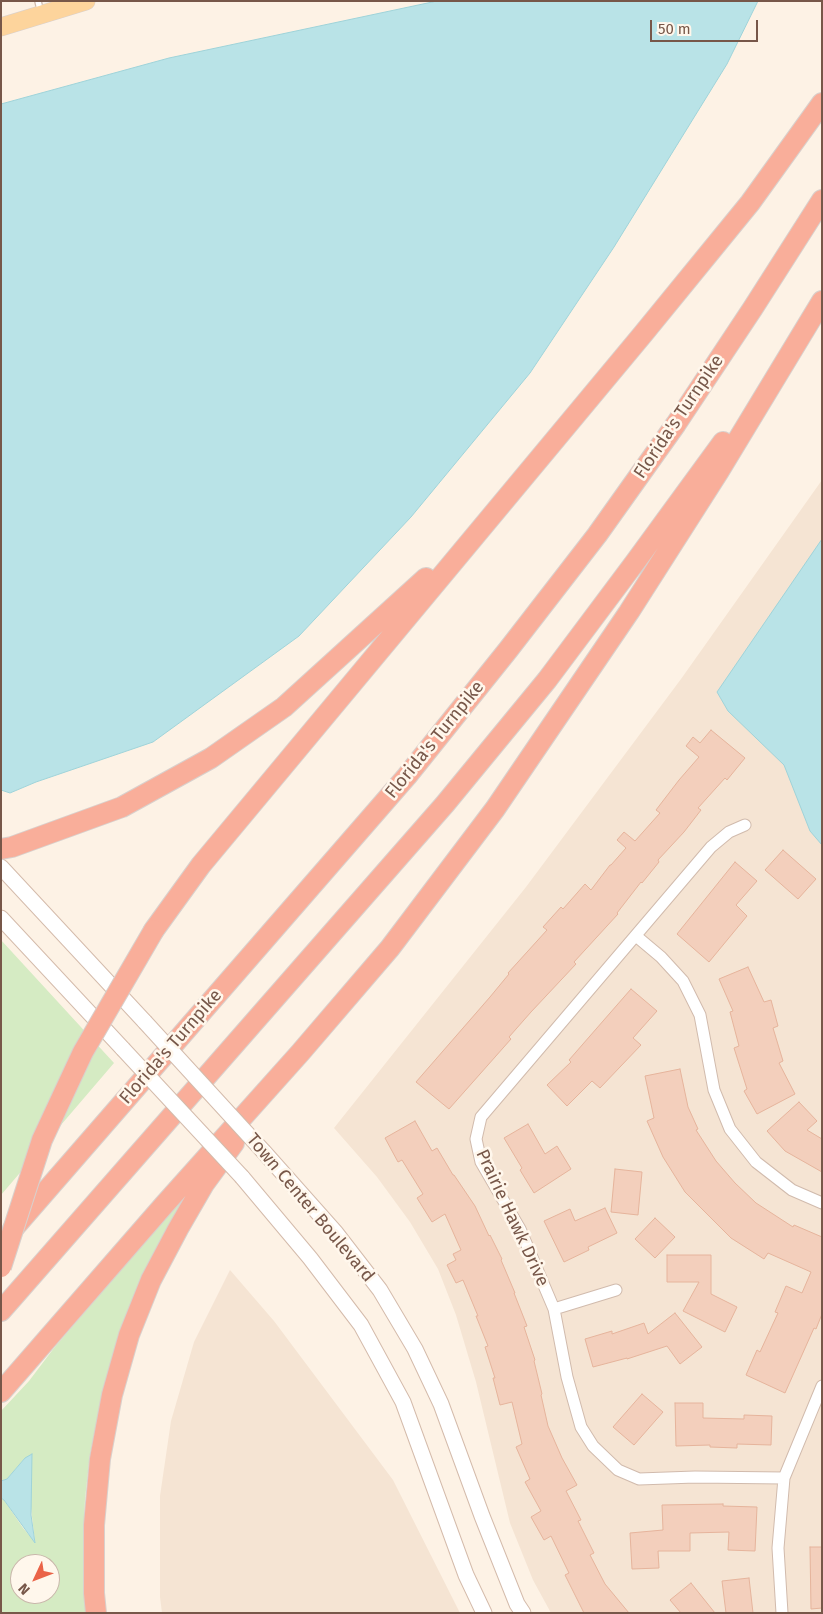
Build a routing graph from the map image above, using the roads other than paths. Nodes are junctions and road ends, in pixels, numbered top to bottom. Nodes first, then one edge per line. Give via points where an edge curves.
1 (86, 1) edge
2 (40, 8) edge
3 (1, 27) edge
4 (822, 103) edge
5 (822, 200) edge
6 (822, 293) edge
7 (822, 301) edge
8 (521, 480) junction
9 (745, 825) dead end
10 (7, 848) edge
11 (1, 866) edge
12 (1, 918) edge
13 (636, 936) junction
14 (300, 1053) junction
15 (822, 1203) edge
16 (1, 1242) edge
17 (1, 1267) edge
18 (616, 1290) dead end
19 (554, 1308) junction
20 (1, 1311) edge
21 (822, 1386) edge
22 (1, 1392) edge
23 (784, 1478) junction
24 (96, 1613) edge
25 (484, 1613) edge
26 (523, 1613) edge
27 (782, 1613) edge

1 - 2 main road
2 - 3 main road
4 - 8 highway via 750,203
5 - 16 highway, Florida's Turnpike via 676,424 597,535 508,650 407,776
6 - 20 highway via 715,453 541,688 445,804
7 - 14 highway via 650,579 495,809 390,948
8 - 10 highway via 450,557 284,707 211,758 122,807
8 - 17 highway, bridge via 201,865 154,930 83,1052 42,1140
9 - 13 street, Prairie Hawk Drive via 729,832 711,847
11 - 26 main road, Town Center Boulevard, bridge via 264,1152 336,1233 380,1290 415,1349 441,1404 482,1516
12 - 25 main road, Town Center Boulevard, bridge via 242,1177 361,1325 403,1402 466,1575
13 - 15 street via 683,981 700,1015 714,1090 730,1129 756,1162 792,1190
13 - 19 street, Prairie Hawk Drive via 481,1117 476,1139 481,1162 520,1229
14 - 22 highway
14 - 24 highway via 204,1184 151,1280 129,1335 112,1395 100,1459 94,1525
18 - 19 street
19 - 23 street, Prairie Hawk Drive via 566,1377 581,1426 593,1446 618,1470 639,1479
21 - 23 street
23 - 27 street via 778,1548

